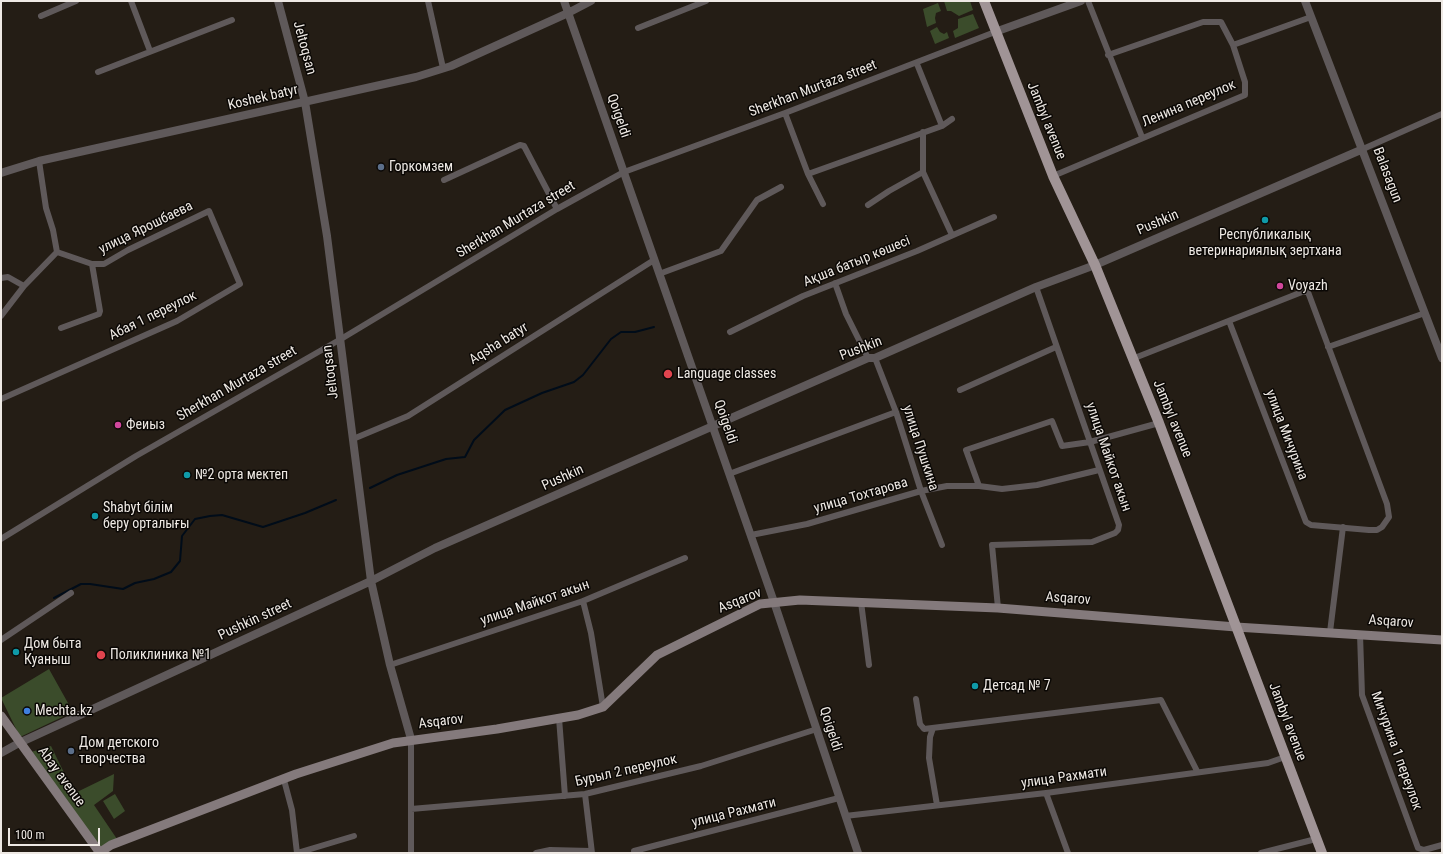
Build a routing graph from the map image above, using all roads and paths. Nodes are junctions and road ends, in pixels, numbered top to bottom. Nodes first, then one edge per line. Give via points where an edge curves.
1 (76, 1) edge
2 (131, 1) edge
3 (278, 1) edge
4 (428, 1) edge
5 (564, 1) edge
6 (591, 1) edge
7 (706, 1) edge
8 (984, 1) edge
9 (1081, 1) edge
10 (1088, 1) edge
11 (1305, 1) edge
12 (568, 13) junction
13 (41, 16) dead end
14 (1311, 17) junction
15 (232, 20) dead end
16 (638, 28) dead end
17 (995, 32) junction
18 (1233, 46) junction
19 (150, 51) junction
20 (1108, 55) junction
21 (917, 64) junction
22 (443, 68) junction
23 (98, 72) dead end
24 (305, 102) junction
25 (785, 113) junction
26 (1442, 114) edge
27 (952, 120) dead end
28 (942, 126) junction
29 (923, 132) junction
30 (1142, 137) junction
31 (1363, 149) junction
32 (39, 161) junction
33 (624, 172) junction
34 (922, 172) junction
35 (1, 173) edge
36 (808, 174) junction
37 (1052, 176) junction
38 (444, 180) dead end
39 (781, 187) dead end
40 (823, 204) dead end
41 (868, 206) dead end
42 (557, 209) junction
43 (209, 211) joint
44 (994, 217) dead end
45 (952, 235) junction
46 (57, 252) junction
47 (654, 260) junction
48 (92, 264) junction
49 (1095, 265) junction
50 (659, 274) junction
51 (1, 278) edge
52 (835, 283) junction
53 (24, 286) junction
54 (1036, 287) junction
55 (1425, 313) junction
56 (1, 316) edge
57 (1229, 321) junction
58 (61, 328) dead end
59 (730, 332) dead end
60 (341, 339) junction
61 (1056, 347) junction
62 (1328, 347) junction
63 (872, 358) junction
64 (1442, 358) edge
65 (1132, 359) junction
66 (960, 390) dead end
67 (1, 399) edge
68 (896, 412) junction
69 (1159, 422) junction
70 (713, 428) junction
71 (353, 439) junction
72 (1090, 442) junction
73 (1099, 470) junction
74 (729, 474) junction
75 (979, 486) junction
76 (921, 491) junction
77 (1343, 527) junction
78 (751, 535) junction
79 (1, 539) edge
80 (942, 545) dead end
81 (685, 558) dead end
82 (371, 581) junction
83 (71, 593) dead end
84 (583, 601) junction
85 (774, 602) junction
86 (861, 602) junction
87 (998, 608) junction
88 (1236, 627) junction
89 (1330, 632) junction
90 (1360, 634) junction
91 (1, 640) edge
92 (1442, 640) edge
93 (390, 664) junction
94 (869, 665) dead end
95 (916, 699) dead end
96 (603, 707) junction
97 (1, 716) edge
98 (559, 718) junction
99 (933, 728) junction
100 (817, 729) junction
101 (411, 740) junction
102 (19, 742) junction
103 (1, 753) edge
104 (1286, 757) junction
105 (1197, 771) junction
106 (284, 780) junction
107 (1046, 793) junction
108 (585, 794) junction
109 (565, 796) junction
110 (839, 798) junction
111 (937, 805) junction
112 (412, 809) junction
113 (845, 816) junction
114 (354, 836) dead end
115 (1316, 839) junction
116 (1442, 845) edge
117 (592, 852) edge
118 (635, 852) edge
119 (99, 853) edge
120 (297, 853) edge
121 (411, 853) edge
122 (536, 853) edge
123 (627, 853) edge
124 (858, 853) edge
125 (1068, 853) edge
126 (1261, 853) edge
127 (1322, 853) edge

1 - 13 street
2 - 19 street
3 - 24 street, Jeltoqsan
4 - 22 street
5 - 12 street, Qoigeldi
6 - 12 street, Koshek batyr
7 - 16 street
8 - 17 main road, Jambyl avenue
9 - 17 street, Sherkhan Murtaza street
10 - 20 street, Ленина переулок
11 - 14 street, Balasagun
12 - 22 street, Koshek batyr
12 - 33 street, Qoigeldi
14 - 18 street
14 - 31 street, Balasagun
15 - 19 street
17 - 21 street, Sherkhan Murtaza street
17 - 37 main road, Jambyl avenue
18 - 20 street, Ленина переулок via 1221,22 1203,22
18 - 30 street, Ленина переулок via 1245,82 1245,95
19 - 23 street
20 - 30 street, Ленина переулок
21 - 25 street, Sherkhan Murtaza street
21 - 28 street
22 - 24 street, Koshek batyr via 416,77
24 - 32 street, Koshek batyr
24 - 60 street, Jeltoqsan
25 - 33 street, Sherkhan Murtaza street
25 - 36 street
26 - 31 street
27 - 28 street
28 - 29 street
29 - 34 street
29 - 36 street
30 - 37 street, Ленина переулок
31 - 49 street, Pushkin
31 - 55 street, Balasagun
32 - 35 street, Koshek batyr
32 - 46 street via 46,208
33 - 42 street, Sherkhan Murtaza street
33 - 47 street, Qoigeldi
34 - 41 street
34 - 45 street
36 - 40 street
37 - 49 main road, Jambyl avenue
38 - 42 street via 524,146
39 - 50 street via 757,200 721,251
42 - 60 street, Sherkhan Murtaza street
43 - 48 street, улица Ярошбаева via 104,264
43 - 67 street, Абая 1 переулок via 240,285 177,321
44 - 45 street, Ақша батыр көшесі
45 - 52 street, Ақша батыр көшесі
46 - 48 street, улица Ярошбаева
46 - 53 street
47 - 50 street, Qoigeldi
47 - 71 street, Aqsha batyr via 408,416
48 - 58 street, улица Ярошбаева via 100,312
49 - 54 street, Pushkin
49 - 65 main road, Jambyl avenue
50 - 70 street, Qoigeldi
51 - 53 street via 8,277
52 - 59 street, Ақша батыр көшесі
52 - 63 street, улица Пушкина via 846,314
53 - 56 street
54 - 61 street, улица Майкот акын
54 - 63 street, Pushkin
55 - 62 street
55 - 64 street, Balasagun
57 - 62 street, улица Мичурина via 1306,291
57 - 65 street, улица Мичурина
57 - 77 street, улица Мичурина via 1305,520 1311,525
60 - 71 street, Jeltoqsan
60 - 79 street, Sherkhan Murtaza street via 136,456
61 - 66 street
61 - 72 street, улица Майкот акын
62 - 77 street, улица Мичурина via 1389,509 1389,517 1377,530
63 - 68 street, улица Пушкина
63 - 70 street, Pushkin
65 - 69 main road, Jambyl avenue
68 - 74 street
68 - 76 street, улица Пушкина
69 - 72 street
69 - 88 main road, Jambyl avenue
70 - 74 street, Qoigeldi
70 - 82 street, Pushkin via 434,548
71 - 82 street, Jeltoqsan
72 - 73 street, улица Майкот акын
72 - 75 street via 1062,446 1052,421 966,450
73 - 75 street, улица Тохтарова via 1037,485 1002,489
73 - 87 street, улица Майкот акын via 1119,526 1118,530 1092,542 992,545
74 - 78 street, Qoigeldi
75 - 76 street, улица Тохтарова via 947,486
76 - 78 street, улица Тохтарова via 807,524
76 - 80 street, улица Пушкина
77 - 89 street
78 - 85 street, Qoigeldi
81 - 84 street, улица Майкот акын
82 - 93 street, Jeltoqsan
82 - 102 street, Pushkin street
83 - 91 street
84 - 93 street, улица Майкот акын
84 - 96 street via 591,632
85 - 86 main road, Asqarov
85 - 96 main road, Asqarov via 760,604 658,655
85 - 100 street, Qoigeldi
86 - 87 main road, Asqarov
86 - 94 street
87 - 88 main road, Asqarov
88 - 89 main road, Asqarov
88 - 104 main road, Jambyl avenue
89 - 90 main road, Asqarov
90 - 92 main road, Asqarov
90 - 116 street, Мичурина 1 переулок via 1362,695 1418,848 1424,850
93 - 101 street, Jeltoqsan
95 - 99 street via 922,728
96 - 98 main road, Asqarov
97 - 102 main road, Abay avenue
98 - 101 main road, Asqarov
98 - 109 street
99 - 105 street via 1159,700 1162,701
99 - 111 street via 929,758
100 - 108 street, Бурыл 2 переулок via 701,766
100 - 110 street, Qoigeldi
101 - 106 main road, Asqarov via 393,743
101 - 112 street
102 - 103 street
102 - 119 main road, Abay avenue
104 - 105 street, улица Рахмати via 1268,763
104 - 115 main road, Jambyl avenue
105 - 107 street, улица Рахмати
106 - 119 main road, Asqarov via 111,846
106 - 120 street via 292,810
107 - 111 street, улица Рахмати
107 - 125 street
108 - 109 street, Бурыл 2 переулок
108 - 117 street
109 - 112 street, Бурыл 2 переулок
110 - 113 street, Qoigeldi
110 - 118 street, улица Рахмати
111 - 113 street, улица Рахмати
112 - 121 street
113 - 124 street, Qoigeldi
114 - 120 street
115 - 126 street
115 - 127 main road, Jambyl avenue
117 - 122 street via 550,850
118 - 123 street, улица Рахмати

